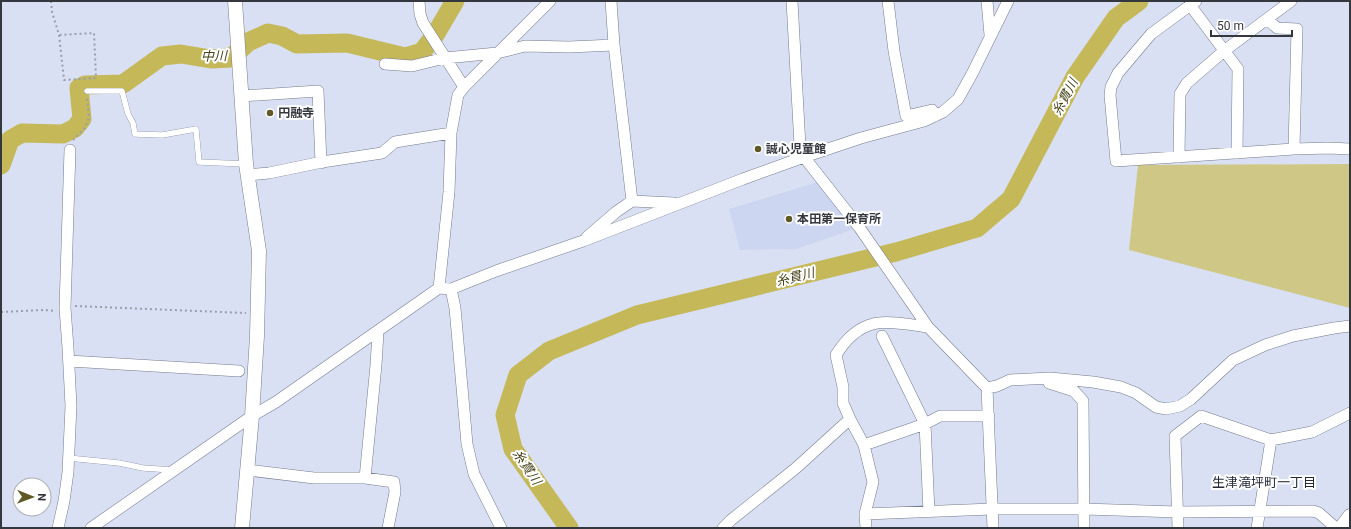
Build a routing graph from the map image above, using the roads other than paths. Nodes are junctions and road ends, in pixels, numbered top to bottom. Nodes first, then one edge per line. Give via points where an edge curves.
1 (235, 1) edge
2 (419, 1) edge
3 (550, 1) edge
4 (611, 1) edge
5 (792, 1) edge
6 (888, 1) edge
7 (987, 1) edge
8 (1008, 1) edge
9 (1291, 1) edge
10 (1193, 3) edge
11 (1268, 19) junction
12 (990, 36) junction
13 (614, 45) junction
14 (1224, 51) junction
15 (497, 54) junction
16 (445, 58) junction
17 (385, 64) dead end
18 (464, 87) junction
19 (87, 91) road end
20 (241, 96) junction
21 (935, 116) junction
22 (451, 133) junction
23 (1294, 149) junction
24 (1350, 149) edge
25 (70, 150) road end
26 (1237, 153) junction
27 (804, 157) junction
28 (1179, 157) junction
29 (321, 163) junction
30 (246, 169) junction
31 (632, 201) junction
32 (678, 204) junction
33 (582, 241) junction
34 (439, 288) junction
35 (451, 289) junction
36 (1350, 326) edge
37 (928, 327) junction
38 (378, 332) junction
39 (882, 336) dead end
40 (69, 361) junction
41 (239, 371) dead end
42 (1039, 379) junction
43 (988, 388) junction
44 (1350, 413) edge
45 (252, 416) junction
46 (989, 416) junction
47 (850, 419) junction
48 (925, 424) junction
49 (1271, 440) junction
50 (864, 445) junction
51 (68, 458) junction
52 (247, 470) junction
53 (175, 471) junction
54 (365, 478) junction
55 (992, 509) junction
56 (1084, 509) junction
57 (1259, 511) junction
58 (930, 512) junction
59 (1178, 512) junction
60 (865, 514) junction
61 (1350, 516) edge
62 (58, 528) edge
63 (91, 528) edge
64 (242, 528) edge
65 (388, 528) edge
66 (501, 528) edge
67 (723, 528) edge
68 (866, 528) edge
69 (993, 528) edge
70 (1084, 528) edge
71 (1178, 528) edge
72 (1257, 528) edge
73 (1336, 528) edge
74 (1341, 528) edge

1 - 20 street
2 - 16 street via 422,23
3 - 15 street
4 - 13 street
5 - 27 street via 800,146
6 - 21 street via 906,116 932,110
7 - 12 street
8 - 12 street
9 - 11 street
10 - 14 street
10 - 28 street via 1151,34 1118,73 1110,95 1116,161
11 - 14 street
11 - 23 street via 1277,28 1297,29
12 - 21 street via 958,99 944,112
13 - 15 street via 525,46
13 - 31 street
14 - 26 street via 1238,69
14 - 28 street via 1187,83 1180,94
15 - 16 street
15 - 18 street
16 - 17 street via 412,66
16 - 18 street
18 - 22 street via 458,95
19 - 30 lane via 122,91 135,134 162,135 196,129 199,162
20 - 29 street via 318,91
20 - 30 street
21 - 27 street
22 - 29 street via 395,142 382,152
22 - 34 street via 449,192
23 - 24 street
23 - 26 street
25 - 40 street via 65,309
26 - 28 street
27 - 32 street
27 - 37 street via 859,227
29 - 30 street via 269,173
30 - 45 street via 259,251
31 - 32 street
31 - 33 street via 610,216
32 - 33 street
33 - 35 street
34 - 35 street
34 - 38 street
35 - 66 street via 455,308 467,444 474,474
36 - 42 street via 1293,336 1265,345 1233,360 1180,406 1156,407 1136,393 1121,387 1093,382
37 - 43 street
37 - 47 street via 872,324 854,334 842,345 836,355 844,387 843,403
38 - 45 street
38 - 54 street
39 - 48 street
40 - 41 street
40 - 51 street via 71,406
42 - 43 street via 1010,380
42 - 56 street via 1074,392 1083,402
43 - 46 street
44 - 49 street via 1312,432
45 - 52 street
45 - 53 street
46 - 48 street via 940,416
46 - 55 street
47 - 50 street
47 - 67 street via 796,468
48 - 50 street
48 - 58 street
49 - 57 street
49 - 59 street via 1201,416 1175,436
50 - 60 street via 872,482
51 - 53 lane
51 - 62 street via 64,501
52 - 54 street via 314,478
52 - 64 street
53 - 63 street
54 - 65 street via 394,482 395,492
55 - 56 street
55 - 58 street
55 - 69 street
56 - 59 street
56 - 70 street
57 - 59 street
57 - 72 street
57 - 73 street via 1313,511
58 - 60 street
59 - 71 street
60 - 68 street
61 - 74 street

